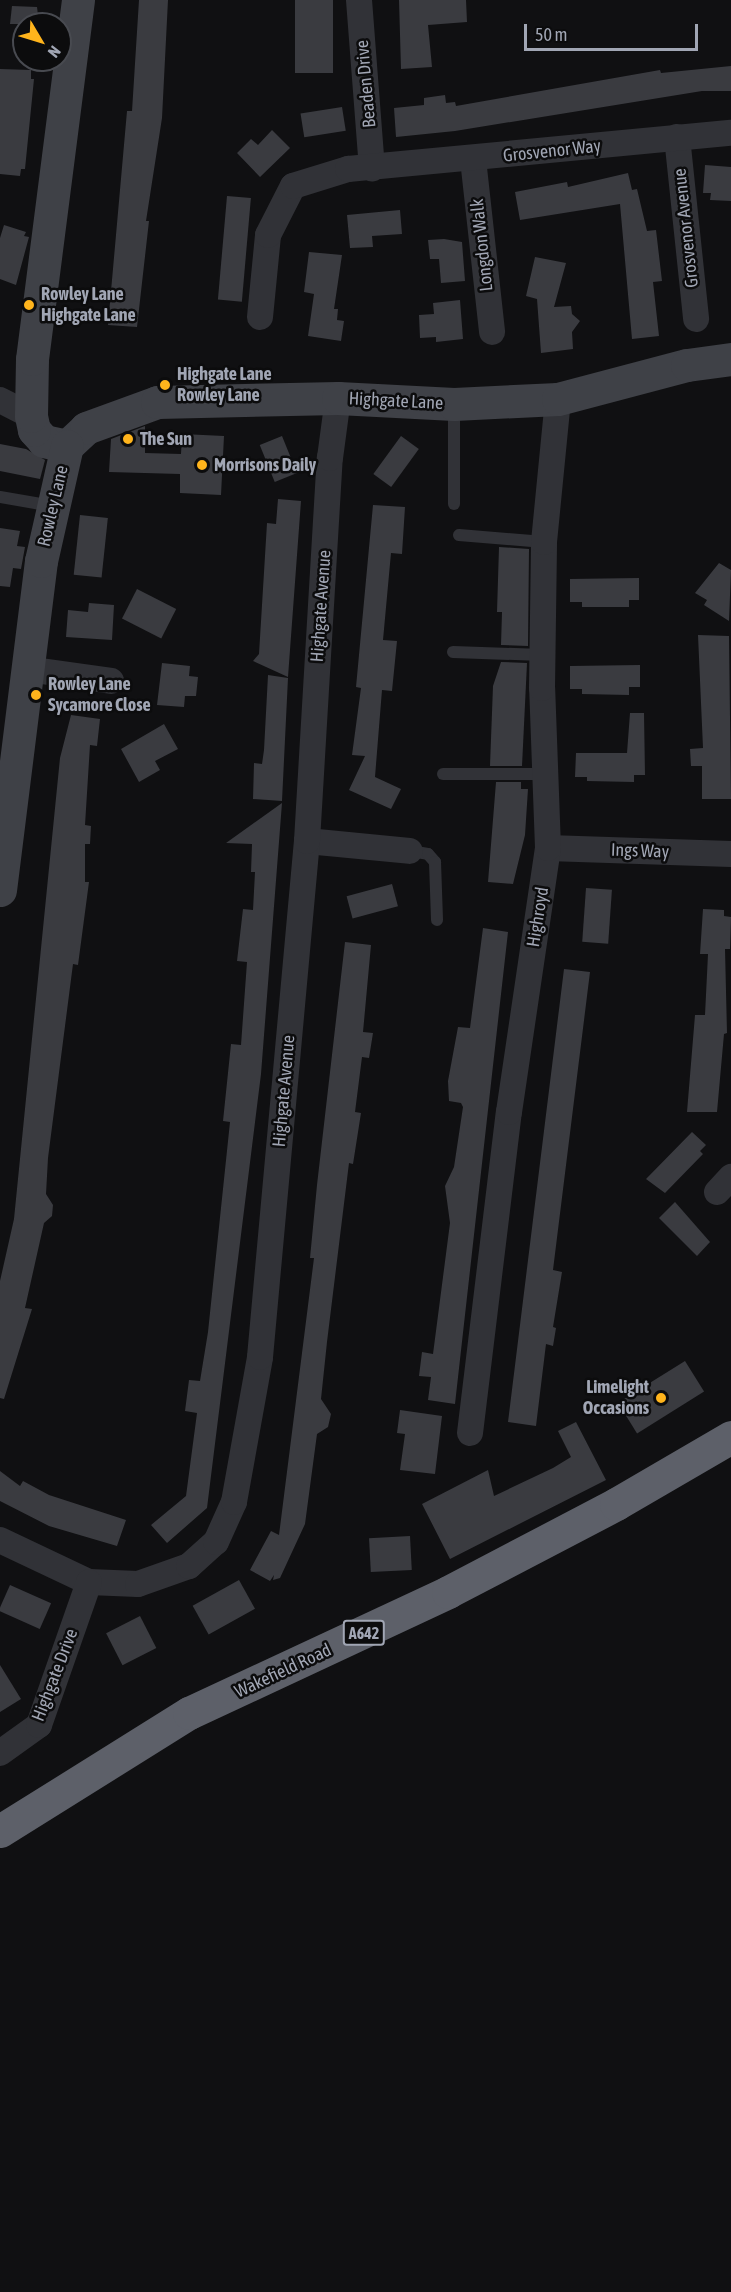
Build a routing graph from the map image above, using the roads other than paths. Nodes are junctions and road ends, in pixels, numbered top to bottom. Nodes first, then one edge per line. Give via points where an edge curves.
1 (78, 0) edge
2 (359, 0) edge
3 (731, 133) edge
4 (676, 137) junction
5 (472, 159) junction
6 (372, 168) junction
7 (260, 317) dead end
8 (696, 318) dead end
9 (492, 332) dead end
10 (731, 359) edge
11 (338, 398) junction
12 (558, 399) junction
13 (0, 400) edge
14 (454, 404) junction
15 (31, 416) junction
16 (67, 446) junction
17 (0, 497) edge
18 (454, 504) dead end
19 (53, 506) junction
20 (459, 535) dead end
21 (544, 542) junction
22 (453, 652) dead end
23 (542, 655) junction
24 (27, 669) junction
25 (111, 681) dead end
26 (443, 774) dead end
27 (547, 774) junction
28 (307, 841) junction
29 (548, 848) junction
30 (410, 851) joint
31 (731, 854) edge
32 (0, 891) edge
33 (437, 920) dead end
34 (470, 1433) dead end
35 (731, 1437) edge
36 (0, 1540) edge
37 (89, 1582) junction
38 (0, 1753) edge
39 (0, 1831) edge

1 - 15 main road, Rowley Lane via 32,359
2 - 6 street, Beaden Drive
3 - 4 street, Grosvenor Way
4 - 5 street, Grosvenor Way
4 - 8 street, Grosvenor Avenue
5 - 6 street, Grosvenor Way
5 - 9 street, Longdon Walk
6 - 7 street, Grosvenor Way via 348,169 293,186 268,235
10 - 12 main road, Highgate Lane via 687,365
11 - 14 main road, Highgate Lane
11 - 16 main road, Highgate Lane via 157,402 86,428
11 - 28 street, Highgate Avenue via 330,458
12 - 14 main road, Highgate Lane
12 - 21 street, Highroyd
13 - 15 street
14 - 18 lane
15 - 16 main road, Rowley Lane via 34,430 44,441
16 - 19 main road, Rowley Lane
17 - 19 lane
19 - 24 main road, Rowley Lane via 41,561
20 - 21 lane
21 - 23 street, Highroyd
22 - 23 lane
23 - 27 street, Highroyd
24 - 25 street
24 - 32 main road, Rowley Lane
26 - 27 lane
27 - 29 street, Highroyd
28 - 30 street
28 - 37 street, Highgate Avenue via 260,1357 234,1502 216,1542 189,1566 138,1584
29 - 31 street, Ings Way
29 - 34 street, Highroyd via 509,1112
30 - 33 lane via 428,854 435,862
35 - 39 highway, Wakefield Road / A642 via 616,1504 448,1592 189,1713
36 - 37 street, Highgate Avenue
37 - 38 street, Highgate Drive via 39,1725

